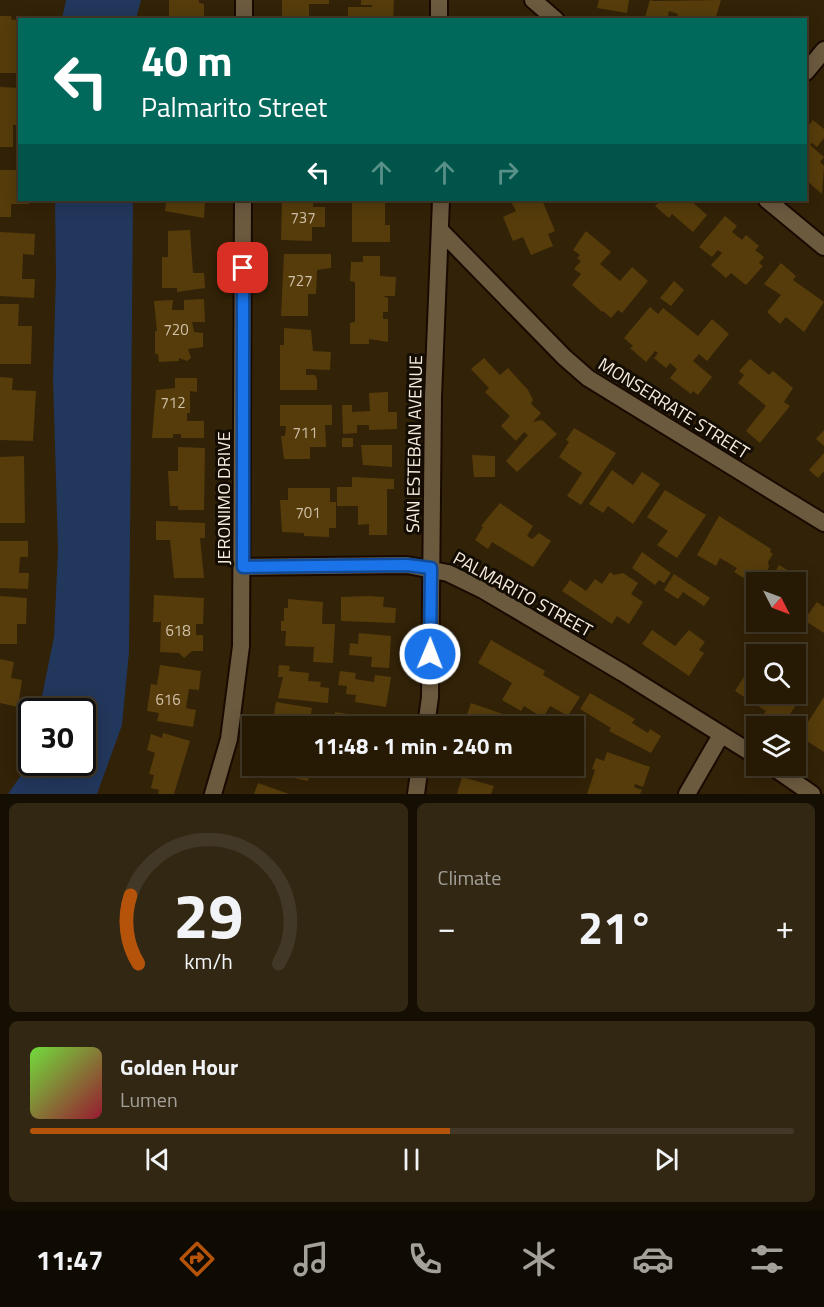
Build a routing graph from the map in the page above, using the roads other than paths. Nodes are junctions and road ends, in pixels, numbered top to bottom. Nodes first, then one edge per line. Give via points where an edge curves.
1 (244, 0) edge
2 (439, 0) edge
3 (533, 0) edge
4 (244, 18) edge
5 (439, 18) edge
6 (554, 18) edge
7 (824, 50) edge
8 (807, 71) edge
9 (243, 201) edge
10 (441, 201) edge
11 (768, 201) edge
12 (441, 231) junction
13 (824, 247) edge
14 (824, 523) edge
15 (243, 567) junction
16 (431, 568) junction
17 (427, 716) edge
18 (721, 735) junction
19 (746, 750) edge
20 (418, 776) edge
21 (786, 776) edge
22 (213, 794) edge
23 (416, 794) edge
24 (687, 794) edge
25 (812, 794) edge

1 - 4 street
2 - 5 street
3 - 6 street
7 - 8 street
9 - 15 street, JERONIMO DRIVE
10 - 12 street, SAN ESTEBAN AVENUE
11 - 13 street
12 - 14 street, MONSERRATE STREET via 588,378
12 - 16 street, SAN ESTEBAN AVENUE via 433,397
15 - 16 street, PALMARITO STREET
15 - 22 street, JERONIMO DRIVE via 236,698
16 - 17 street, SAN ESTEBAN AVENUE
16 - 18 street, PALMARITO STREET via 483,590
18 - 19 street, PALMARITO STREET
18 - 24 street
20 - 23 street
21 - 25 street

